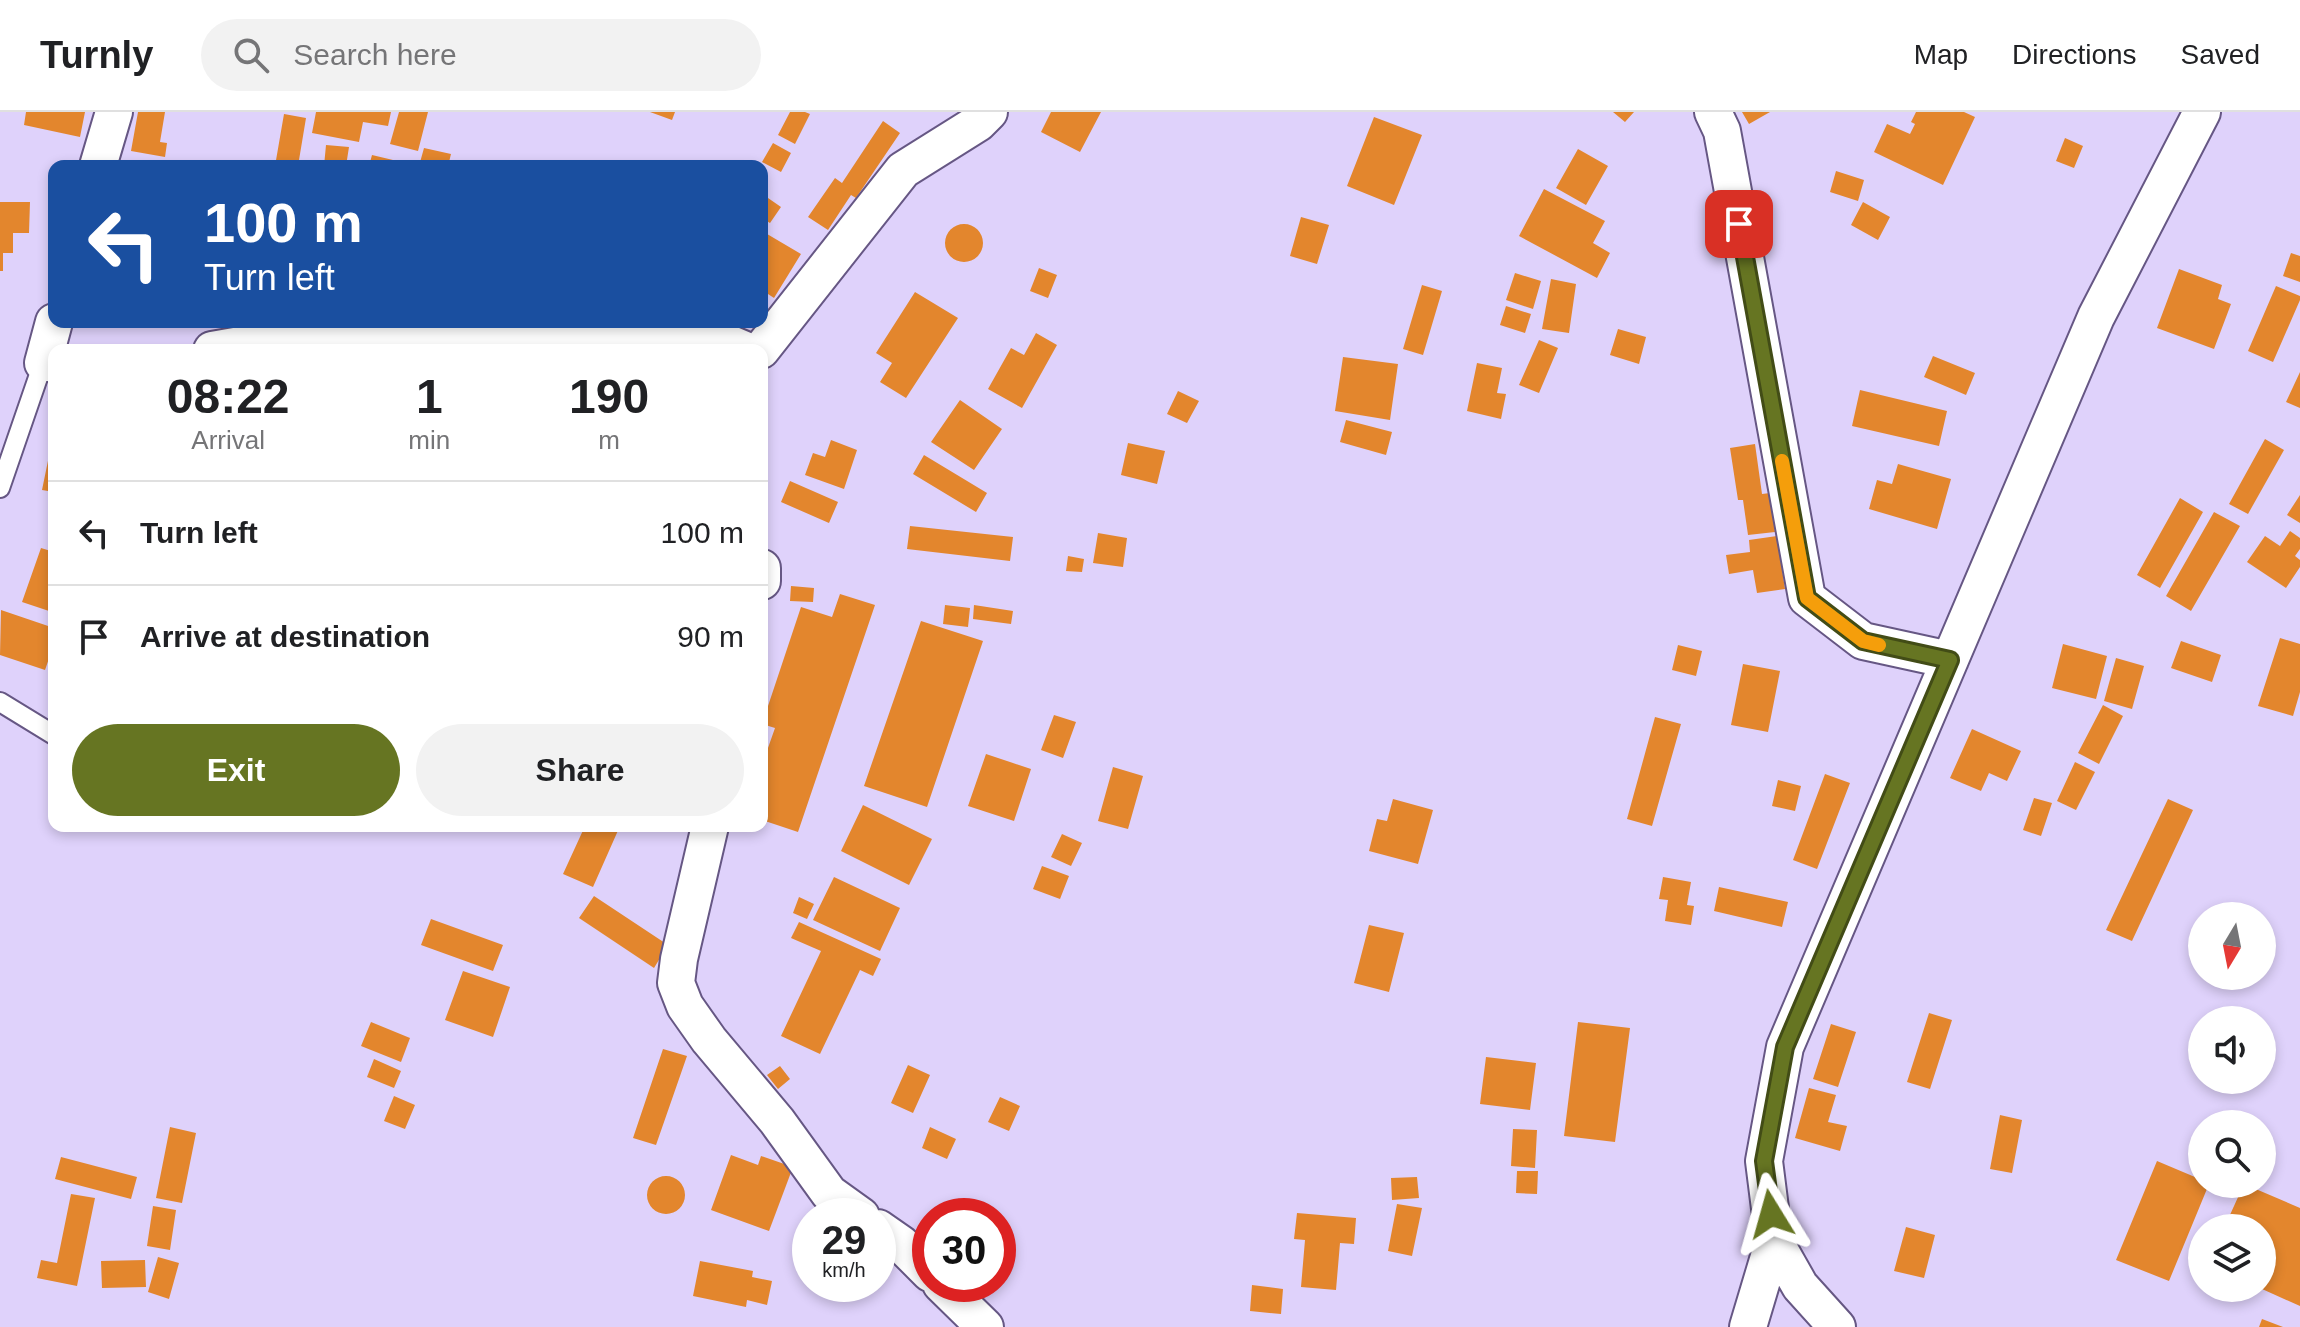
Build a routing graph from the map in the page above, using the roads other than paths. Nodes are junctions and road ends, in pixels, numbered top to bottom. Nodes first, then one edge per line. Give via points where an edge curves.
1 (114, 112) edge
2 (989, 112) edge
3 (1713, 112) edge
4 (2202, 112) edge
5 (100, 160) edge
6 (409, 328) edge
7 (409, 328) edge
8 (246, 344) edge
9 (731, 344) edge
10 (766, 344) edge
11 (48, 363) edge
12 (0, 488) edge
13 (1950, 660) junction
14 (0, 702) edge
15 (48, 731) edge
16 (709, 832) edge
17 (836, 1198) edge
18 (1774, 1240) junction
19 (896, 1241) edge
20 (912, 1255) edge
21 (959, 1302) edge
22 (985, 1327) edge
23 (1748, 1327) edge
24 (1837, 1327) edge

1 - 5 street
2 - 10 street via 903,170
3 - 13 street via 1722,131 1807,598 1863,641
4 - 13 street via 2096,317
6 - 9 street via 629,331 712,336
7 - 8 street
11 - 12 lane
13 - 18 street via 1785,1047 1764,1161
14 - 15 lane
16 - 17 street via 676,983 709,1040
18 - 23 street
18 - 24 street via 1800,1286
19 - 20 street
21 - 22 street

